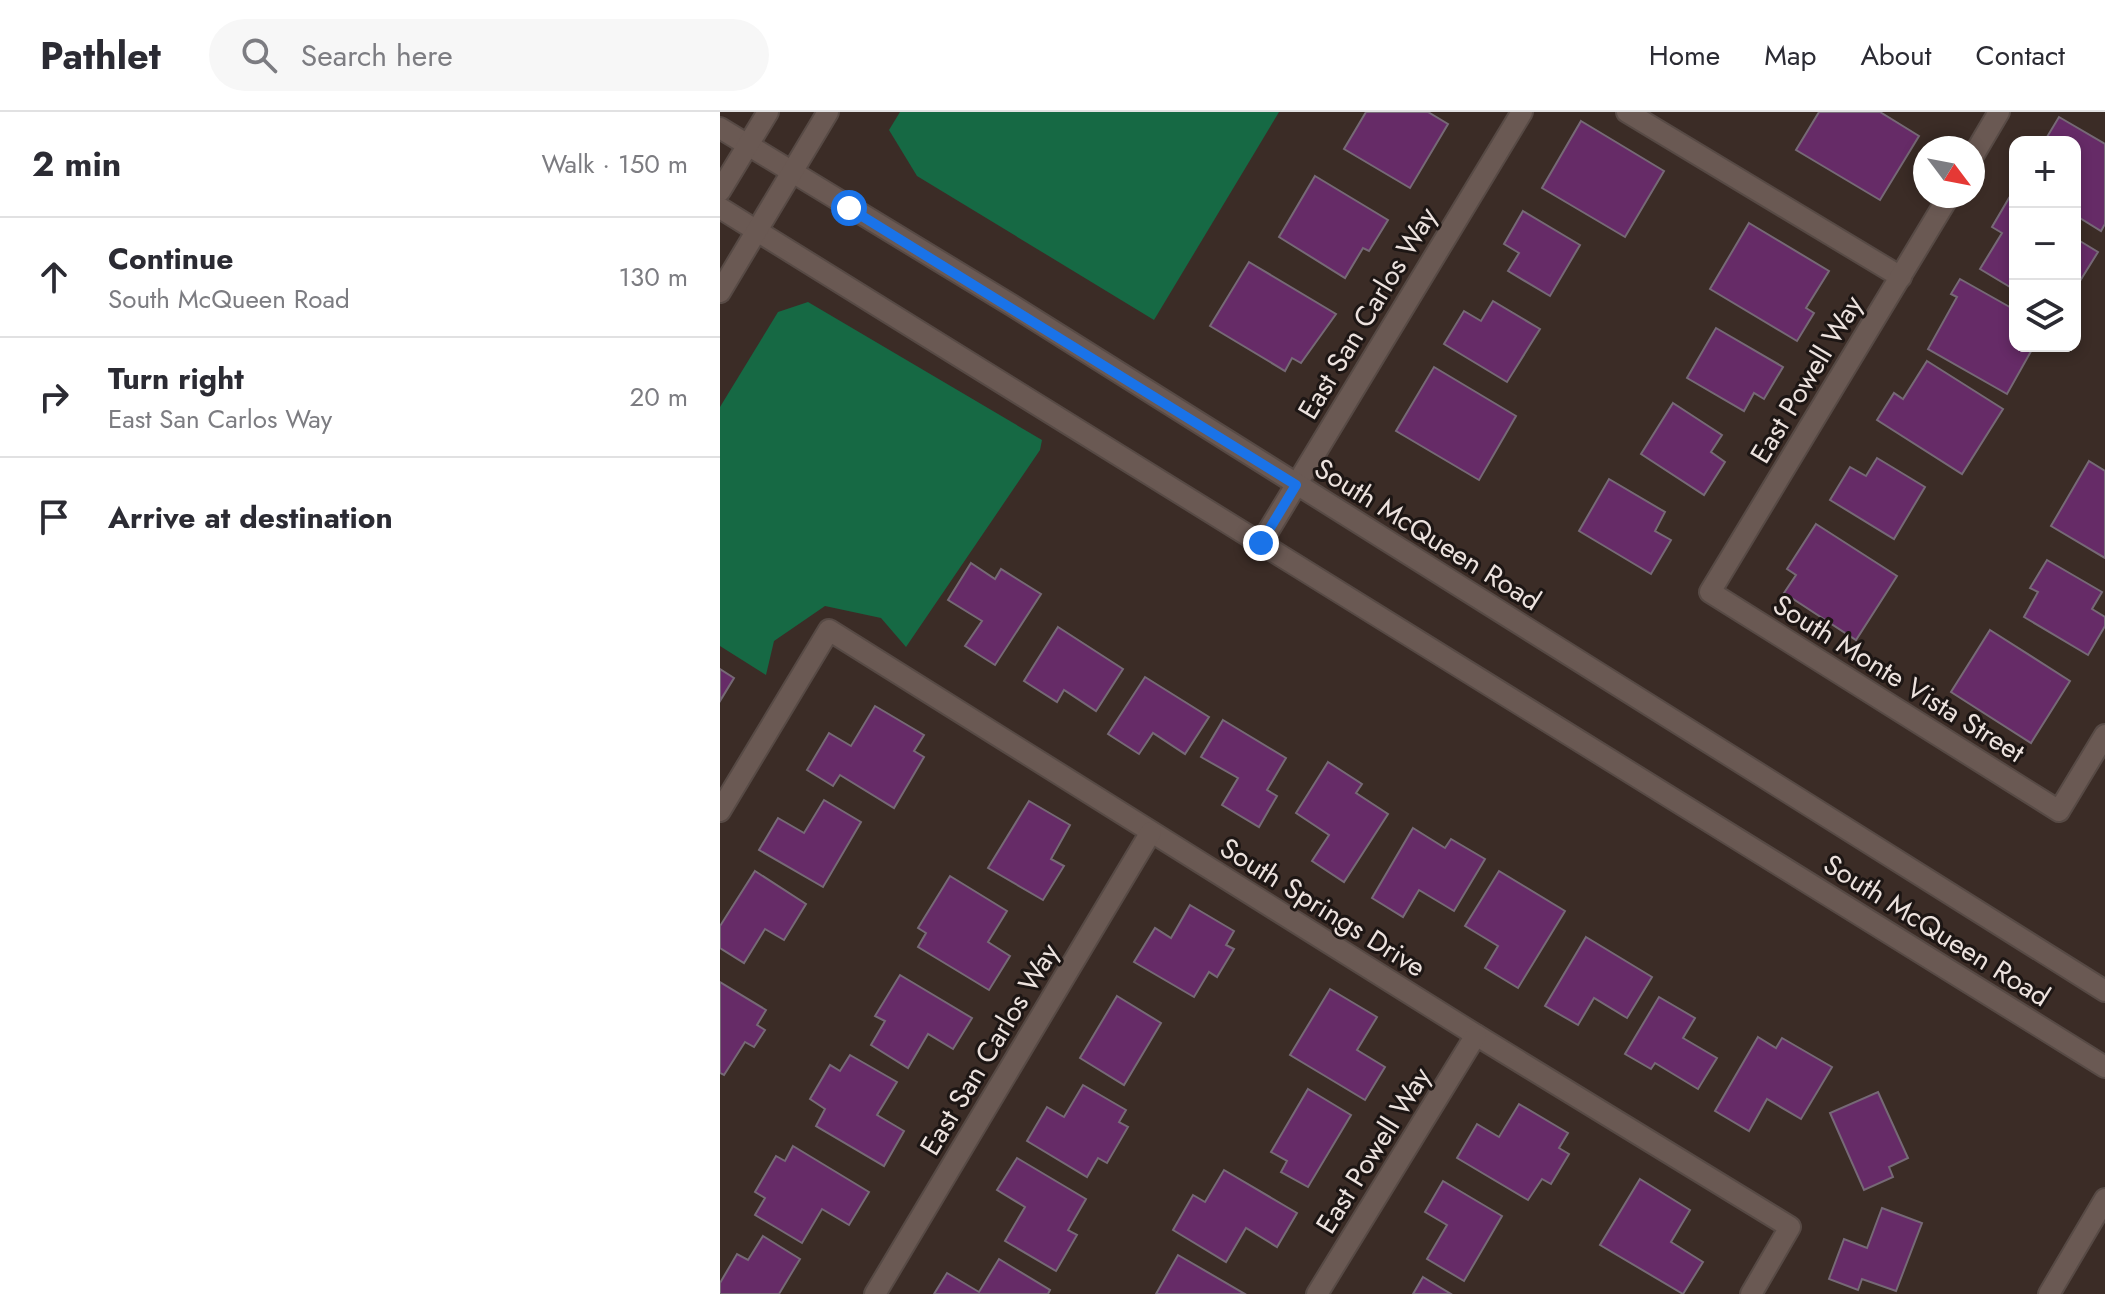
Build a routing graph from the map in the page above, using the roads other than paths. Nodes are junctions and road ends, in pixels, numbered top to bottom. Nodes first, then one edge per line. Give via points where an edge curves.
1 (768, 112) edge
2 (828, 112) edge
3 (1522, 112) edge
4 (1627, 112) edge
5 (1999, 112) edge
6 (720, 128) edge
7 (1985, 136) edge
8 (748, 145) junction
9 (793, 173) junction
10 (720, 191) edge
11 (720, 208) edge
12 (1942, 208) edge
13 (758, 231) junction
14 (1901, 277) junction
15 (720, 292) edge
16 (1296, 485) junction
17 (1261, 543) junction
18 (1710, 592) joint
19 (2105, 735) edge
20 (720, 811) edge
21 (1151, 832) junction
22 (2105, 991) edge
23 (1476, 1035) junction
24 (2105, 1067) edge
25 (2105, 1199) edge
26 (875, 1294) edge
27 (1317, 1294) edge
28 (1751, 1294) edge
29 (2049, 1294) edge

1 - 8 street
2 - 9 street
3 - 16 street, East San Carlos Way
4 - 14 street
5 - 7 street
6 - 8 street, South McQueen Road
8 - 9 street, South McQueen Road
8 - 10 street
9 - 13 street
9 - 16 street, South McQueen Road
11 - 13 street, South McQueen Road
12 - 14 street, East Powell Way
13 - 15 street
13 - 17 street, South McQueen Road
14 - 18 street, East Powell Way
16 - 17 street, East San Carlos Way
16 - 22 street, South McQueen Road
17 - 24 street, South McQueen Road
18 - 19 street, South Monte Vista Street via 2059,811
20 - 21 street, South Springs Drive via 829,630
21 - 23 street, South Springs Drive
21 - 26 street, East San Carlos Way
23 - 27 street, East Powell Way
23 - 28 street, South Springs Drive via 1790,1227
25 - 29 street

